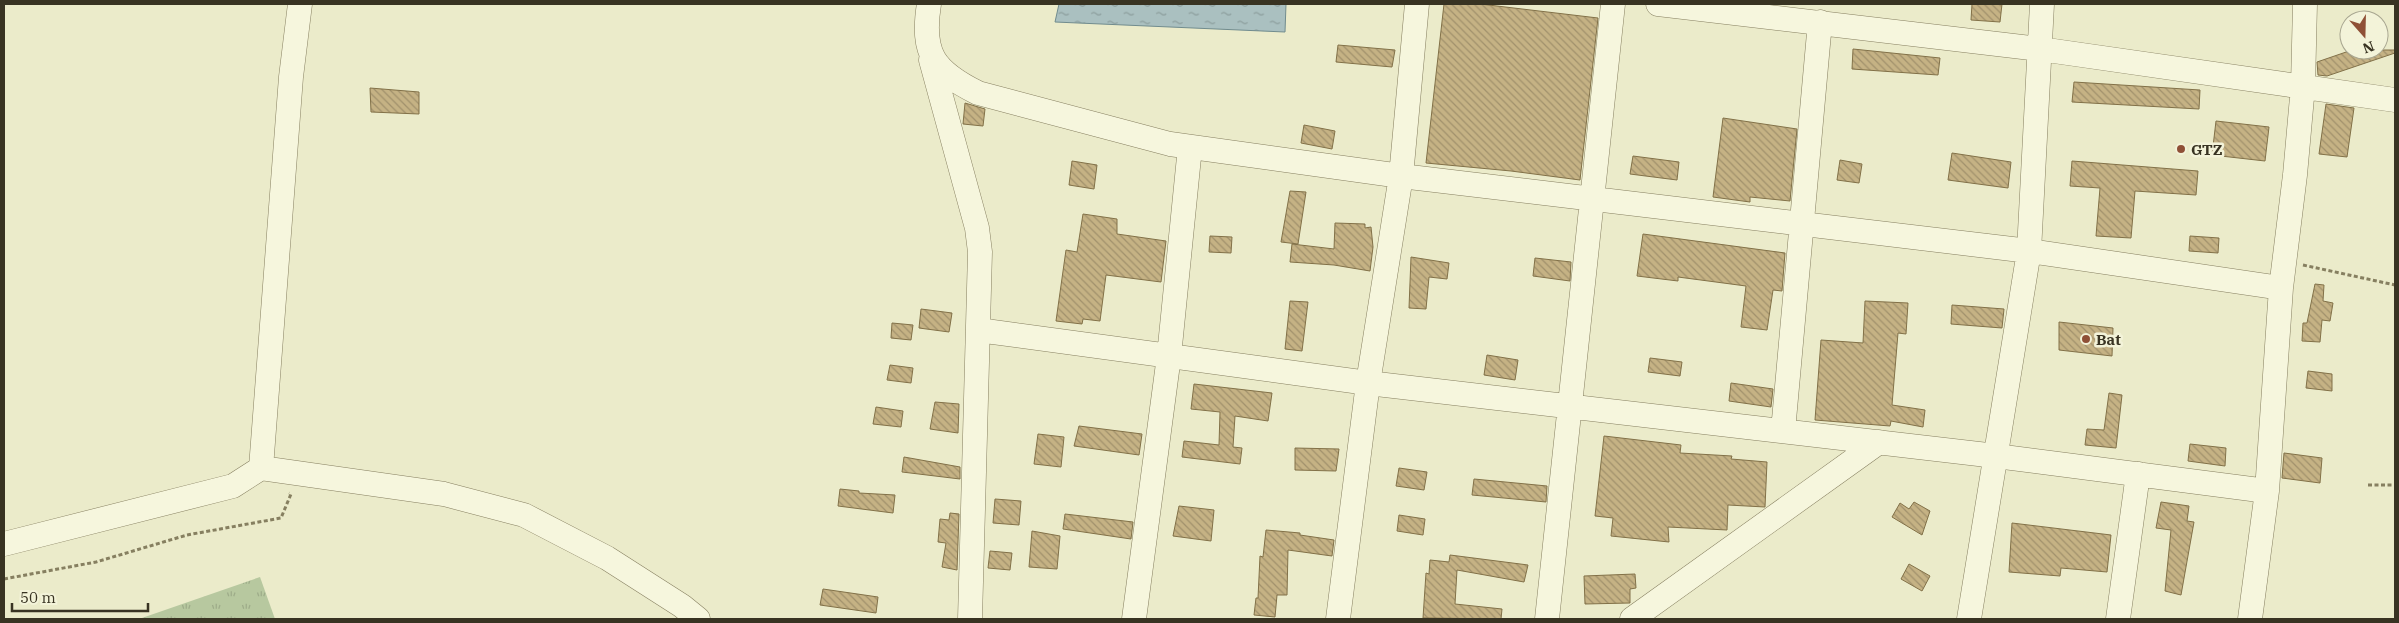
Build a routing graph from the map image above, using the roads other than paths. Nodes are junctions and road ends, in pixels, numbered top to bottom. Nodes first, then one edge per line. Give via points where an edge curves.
1 (300, 4) edge
2 (929, 4) edge
3 (1417, 4) edge
4 (1614, 4) edge
5 (1658, 4) edge
6 (2042, 4) edge
7 (2305, 4) edge
8 (1820, 22) junction
9 (2040, 49) junction
10 (930, 56) junction
11 (2303, 86) junction
12 (2395, 100) edge
13 (1190, 147) junction
14 (1401, 176) junction
15 (1594, 199) junction
16 (1801, 224) junction
17 (2029, 251) junction
18 (2281, 288) junction
19 (978, 330) junction
20 (1169, 356) junction
21 (1368, 383) junction
22 (1570, 406) junction
23 (1783, 431) junction
24 (1880, 442) junction
25 (1996, 456) junction
26 (261, 468) junction
27 (2138, 474) junction
28 (2267, 491) junction
29 (4, 544) edge
30 (698, 619) edge
31 (970, 619) edge
32 (1134, 619) edge
33 (1338, 619) edge
34 (1547, 619) edge
35 (1632, 619) edge
36 (1970, 619) edge
37 (2118, 619) edge
38 (2250, 619) edge

1 - 26 street via 291,77
2 - 10 street via 926,23
3 - 14 street
4 - 15 street
5 - 8 street
6 - 9 street
7 - 11 street
8 - 9 street
8 - 16 street
9 - 11 street
9 - 17 street
10 - 13 street via 952,80 978,93
10 - 19 street via 977,228 980,252
11 - 12 street
11 - 18 street via 2296,175
13 - 14 street
13 - 20 street
14 - 15 street
14 - 21 street
15 - 16 street
15 - 22 street
16 - 17 street
16 - 23 street
17 - 18 street
17 - 25 street
18 - 28 street
19 - 20 street
19 - 31 street
20 - 21 street
20 - 32 street
21 - 22 street
21 - 33 street
22 - 23 street
22 - 34 street
23 - 24 street
24 - 25 street
24 - 35 street
25 - 27 street
25 - 36 street
26 - 29 street via 233,486
26 - 30 street via 444,494 524,515 607,558
27 - 28 street
27 - 37 street
28 - 38 street

